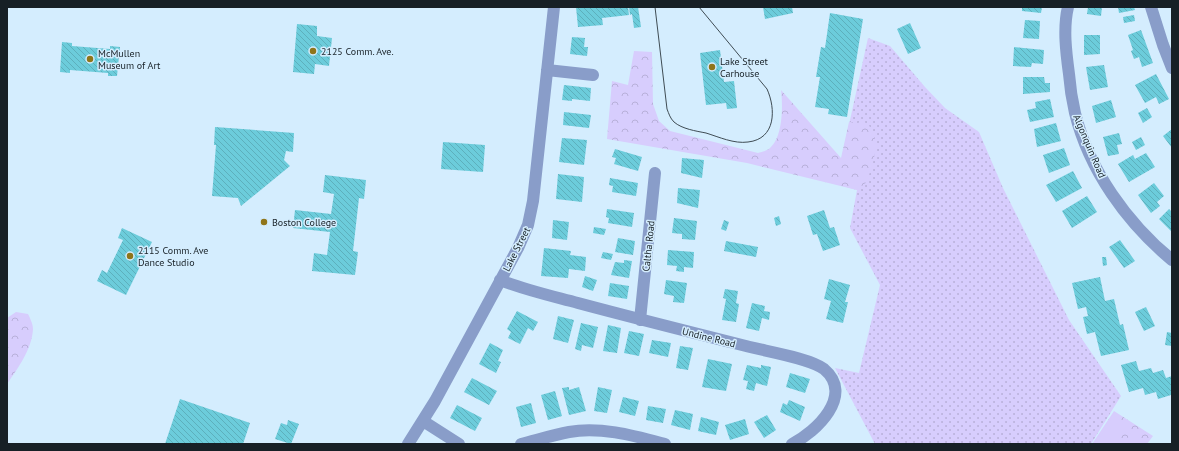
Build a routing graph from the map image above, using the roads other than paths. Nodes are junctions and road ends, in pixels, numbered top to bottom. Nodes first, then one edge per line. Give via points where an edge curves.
1 (554, 7) edge
2 (1068, 7) edge
3 (1151, 7) edge
4 (1171, 63) edge
5 (547, 70) junction
6 (593, 75) dead end
7 (655, 173) dead end
8 (1172, 260) edge
9 (500, 280) junction
10 (640, 320) junction
11 (424, 421) junction
12 (408, 444) edge
13 (459, 444) edge
14 (521, 444) edge
15 (665, 444) edge
16 (792, 444) edge

1 - 5 street, Lake Street
2 - 8 street, Algonquin Road via 1066,53 1075,113 1096,167 1114,198 1154,245
3 - 4 street
5 - 6 street
5 - 9 street, Lake Street via 531,213 524,236
7 - 10 street, Caltha Road
9 - 10 street, Undine Road
9 - 11 street, Lake Street
10 - 16 street, Undine Road via 796,358 824,370 834,385 833,405 819,424
11 - 12 street, Lake Street
11 - 13 street
14 - 15 street via 570,432 589,431 638,437

